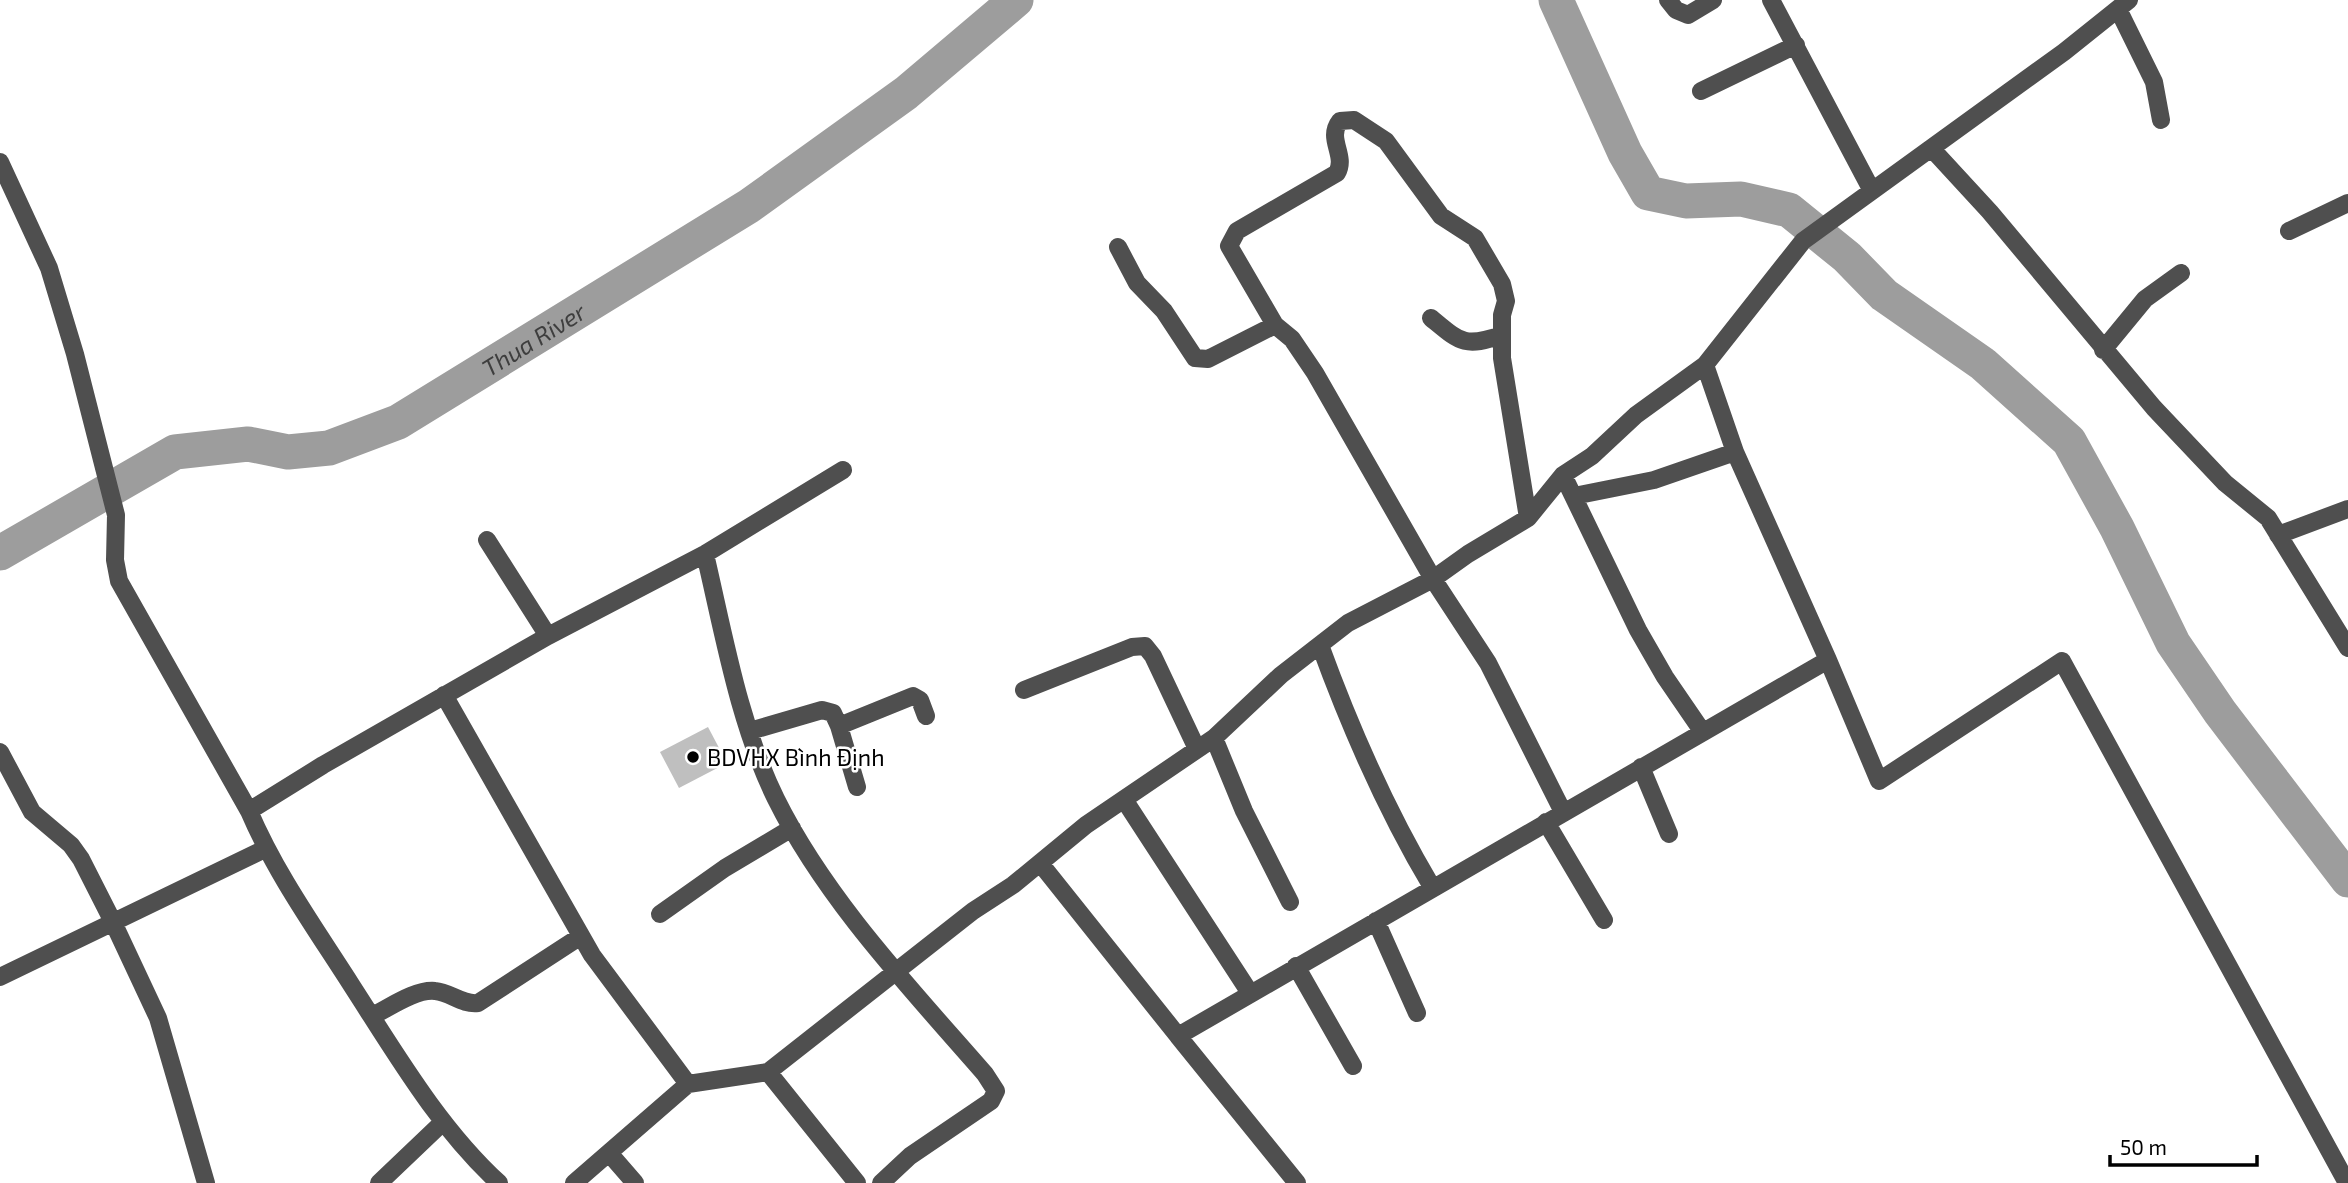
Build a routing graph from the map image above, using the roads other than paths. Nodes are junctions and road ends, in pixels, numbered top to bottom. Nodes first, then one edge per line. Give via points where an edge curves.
1 (1668, 0) edge
2 (1713, 0) edge
3 (1771, 0) edge
4 (2124, 5) edge
5 (1796, 45) junction
6 (1701, 91) dead end
7 (2161, 120) dead end
8 (1932, 149) junction
9 (0, 162) edge
10 (1871, 189) junction
11 (2348, 203) edge
12 (2289, 231) dead end
13 (1118, 247) dead end
14 (2181, 273) dead end
15 (1431, 318) dead end
16 (1275, 325) junction
17 (1502, 334) junction
18 (2103, 350) junction
19 (1706, 365) junction
20 (1735, 452) junction
21 (843, 470) dead end
22 (1563, 475) junction
23 (1574, 496) junction
24 (2348, 509) edge
25 (1528, 518) junction
26 (2278, 535) junction
27 (487, 540) dead end
28 (705, 554) junction
29 (1433, 579) junction
30 (548, 636) junction
31 (1320, 645) junction
32 (2348, 648) edge
33 (1828, 660) junction
34 (1024, 690) dead end
35 (444, 695) junction
36 (926, 716) dead end
37 (839, 726) junction
38 (750, 731) junction
39 (1702, 731) junction
40 (1214, 737) junction
41 (1197, 749) junction
42 (0, 752) edge
43 (1641, 767) junction
44 (857, 787) dead end
45 (1125, 801) junction
46 (249, 811) junction
47 (1563, 812) junction
48 (1546, 822) junction
49 (792, 828) junction
50 (1669, 834) dead end
51 (265, 849) junction
52 (1040, 863) junction
53 (1432, 887) junction
54 (1290, 902) dead end
55 (660, 914) dead end
56 (1604, 920) dead end
57 (1376, 921) junction
58 (113, 922) junction
59 (581, 936) junction
60 (1296, 966) junction
61 (897, 973) junction
62 (0, 977) edge
63 (1250, 993) junction
64 (1417, 1013) dead end
65 (372, 1016) junction
66 (1178, 1036) junction
67 (1353, 1066) dead end
68 (768, 1072) junction
69 (688, 1084) junction
70 (443, 1122) junction
71 (609, 1153) junction
72 (206, 1183) edge
73 (379, 1183) edge
74 (499, 1183) edge
75 (574, 1183) edge
76 (635, 1183) edge
77 (857, 1183) edge
78 (881, 1183) edge
79 (1297, 1183) edge
80 (2347, 1183) edge

1 - 2 street via 1688,15
3 - 5 street
4 - 7 street via 2154,82
4 - 8 street
5 - 6 street
5 - 10 street
8 - 10 street
8 - 18 street
9 - 46 street via 49,268 99,440 116,515 119,582
10 - 19 street via 1803,241
11 - 12 street
13 - 16 street via 1137,283 1164,311 1195,358 1208,359
14 - 18 street via 2145,299
15 - 17 street via 1465,343
16 - 17 street via 1229,241 1237,231 1337,173 1342,162 1335,127 1346,118 1381,136 1441,216 1475,238 1505,294
16 - 29 street via 1292,339 1315,373
17 - 25 street
18 - 26 street via 2216,474 2268,518
19 - 20 street
19 - 22 street
20 - 23 street via 1654,480
20 - 33 street
21 - 28 street
22 - 23 street
22 - 25 street
23 - 39 street via 1638,630
24 - 26 street
25 - 29 street
26 - 32 street
27 - 30 street
28 - 30 street
28 - 38 street
29 - 31 street via 1361,615
29 - 47 street via 1488,663
30 - 35 street
31 - 40 street via 1280,675
31 - 53 street via 1357,744
33 - 39 street
33 - 80 street via 1879,781 2062,661
34 - 41 street via 1132,647 1145,646
35 - 46 street
35 - 59 street
36 - 37 street via 920,700 913,696
37 - 38 street via 833,713 822,710
37 - 44 street
38 - 49 street
39 - 43 street
40 - 41 street
40 - 54 street via 1244,811
41 - 45 street
42 - 58 street via 32,812 81,859
43 - 47 street
43 - 50 street
45 - 52 street via 1086,825
45 - 63 street
46 - 51 street
47 - 48 street
48 - 53 street
48 - 56 street
49 - 55 street
49 - 61 street via 811,862
51 - 58 street
51 - 65 street
52 - 61 street
52 - 66 street
53 - 57 street
57 - 60 street
57 - 64 street
58 - 62 street
58 - 72 street via 158,1018
59 - 65 street via 478,1003 424,992
59 - 69 street
60 - 63 street
60 - 67 street
61 - 68 street
61 - 78 street via 985,1074 996,1095 910,1156
63 - 66 street
65 - 70 street
66 - 79 street
68 - 69 street
68 - 77 street
69 - 71 street
70 - 73 street
70 - 74 street
71 - 75 street
71 - 76 street

